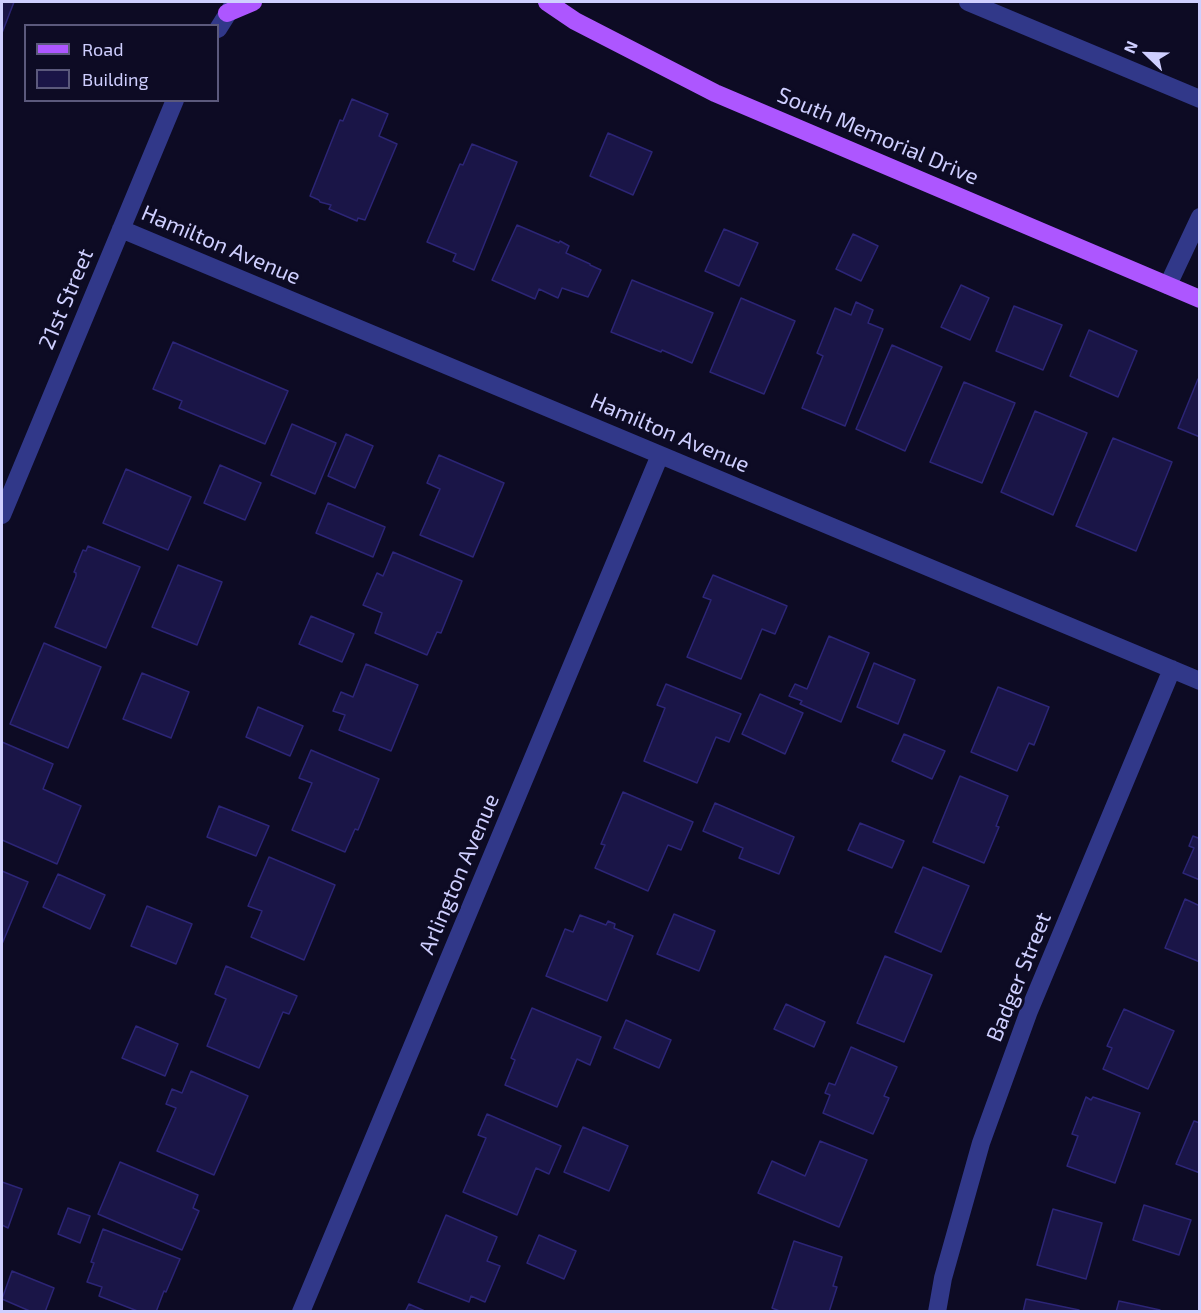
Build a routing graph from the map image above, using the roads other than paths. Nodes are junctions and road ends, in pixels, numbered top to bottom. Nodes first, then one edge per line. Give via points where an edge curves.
1 (253, 2) edge
2 (547, 2) edge
3 (968, 2) edge
4 (231, 7) edge
5 (219, 27) edge
6 (1200, 99) edge
7 (174, 102) edge
8 (1200, 217) edge
9 (121, 230) junction
10 (1168, 285) junction
11 (1200, 299) edge
12 (660, 455) junction
13 (2, 515) edge
14 (1172, 669) junction
15 (1200, 681) edge
16 (302, 1311) edge
17 (937, 1311) edge

1 - 4 main road
2 - 10 main road, South Memorial Drive via 575,21 714,93
3 - 6 street
4 - 5 street
7 - 9 street, 21st Street
8 - 10 street
9 - 12 street, Hamilton Avenue
9 - 13 street, 21st Street
10 - 11 main road, South Memorial Drive
12 - 14 street, Hamilton Avenue
12 - 16 street, Arlington Avenue
14 - 15 street, Hamilton Avenue
14 - 17 street, Badger Street via 1029,1011 981,1143

